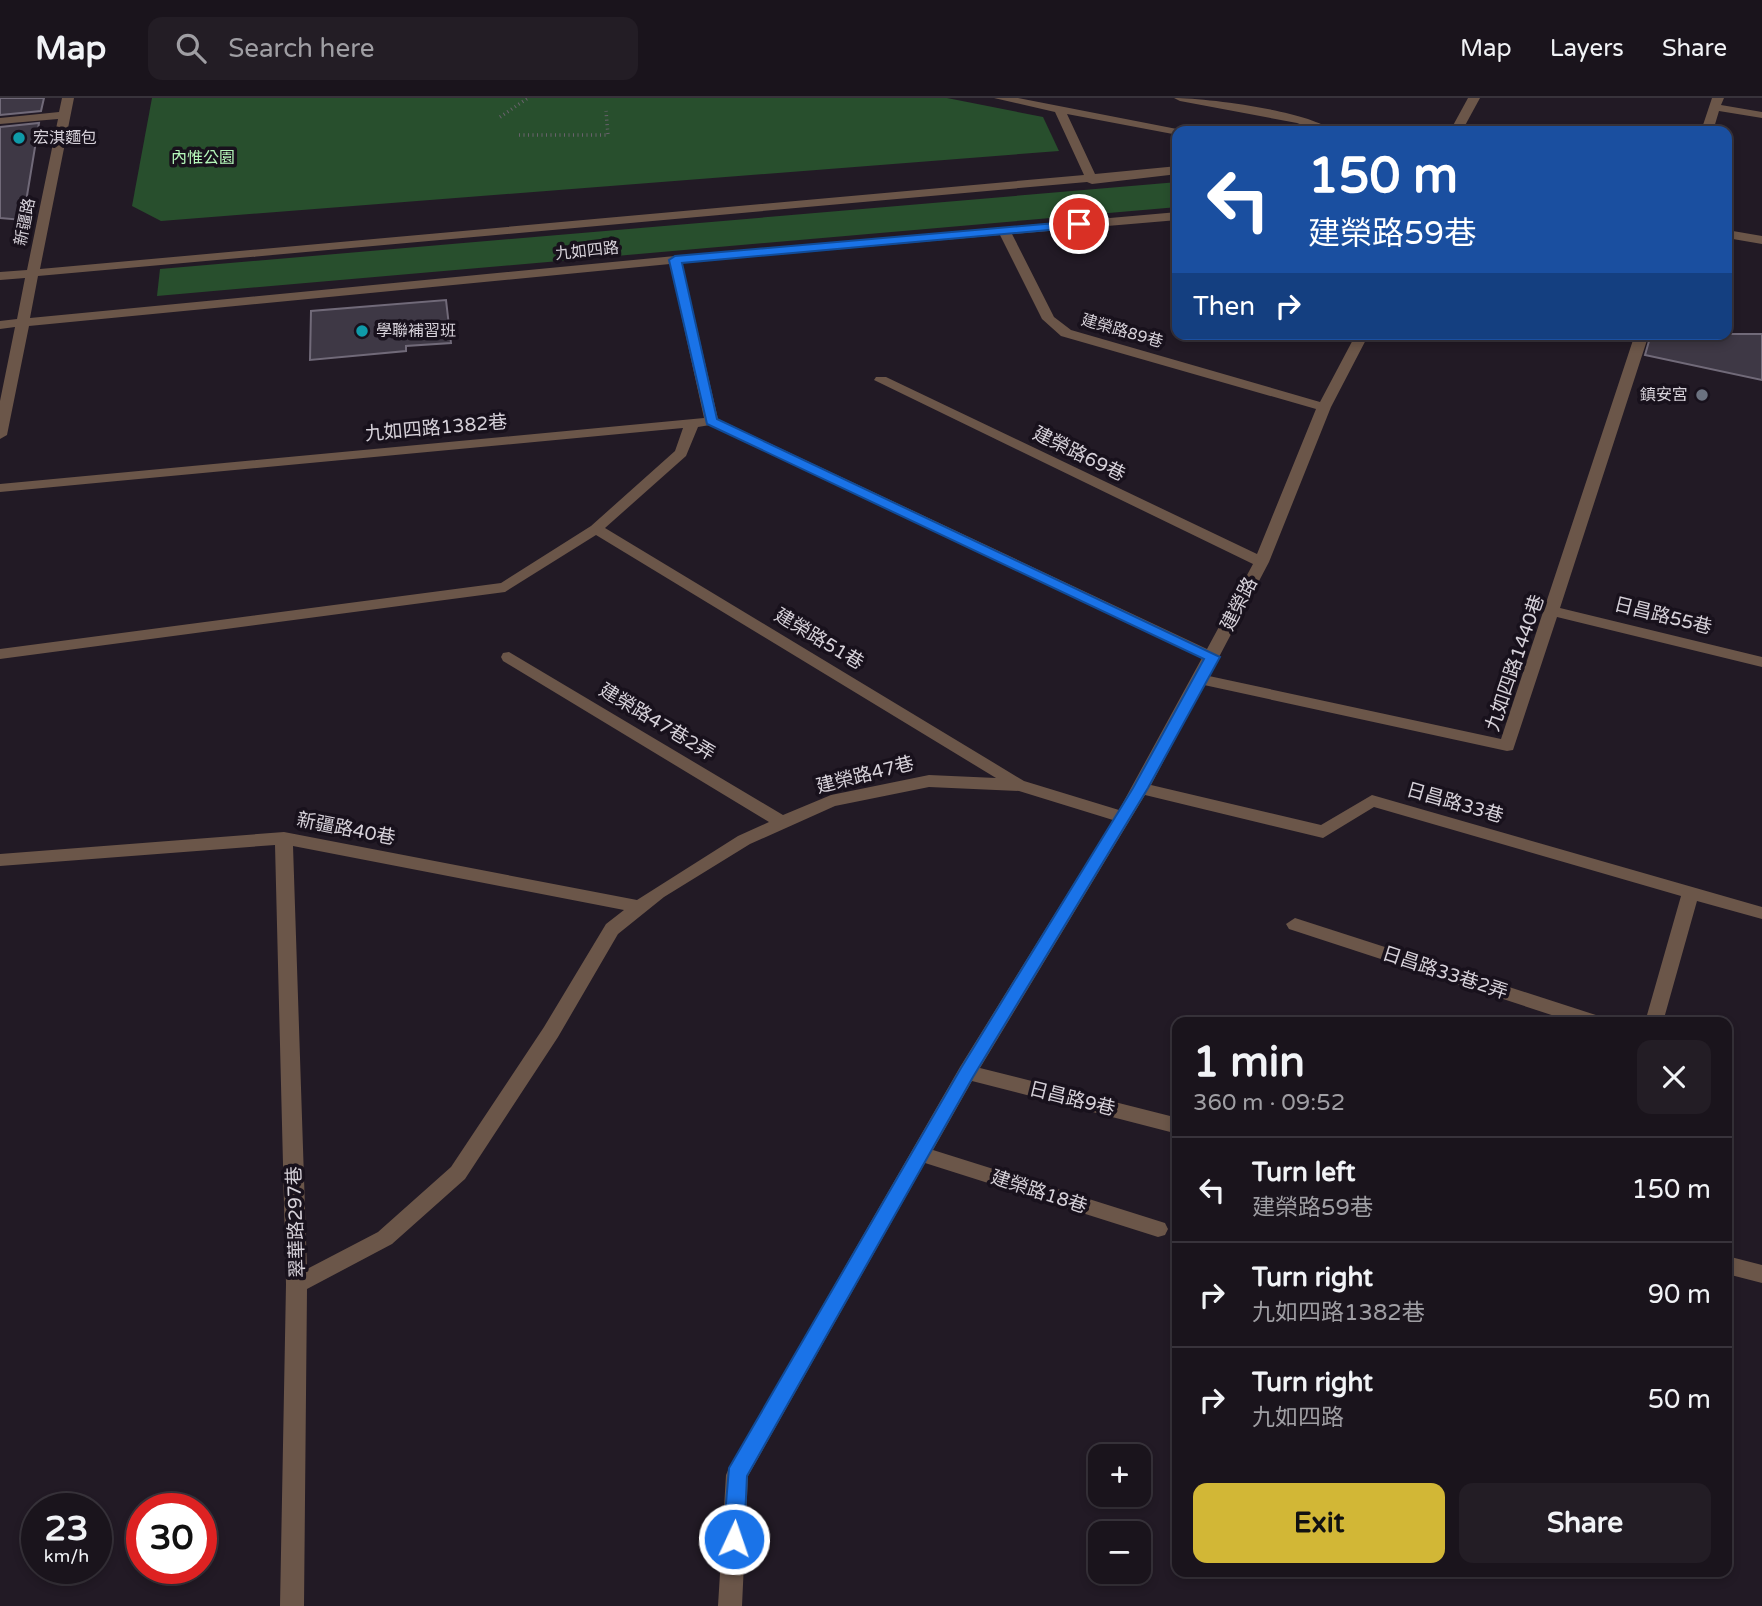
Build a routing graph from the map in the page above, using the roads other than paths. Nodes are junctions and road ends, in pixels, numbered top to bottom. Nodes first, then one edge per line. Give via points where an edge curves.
1 (68, 98) edge
2 (1000, 98) edge
3 (1180, 98) edge
4 (1474, 98) edge
5 (1716, 103) edge
6 (1059, 109) junction
7 (65, 115) junction
8 (1762, 116) edge
9 (0, 121) edge
10 (1315, 126) edge
11 (1459, 126) edge
12 (1709, 126) edge
13 (1172, 131) edge
14 (1172, 171) edge
15 (1092, 180) junction
16 (1172, 217) edge
17 (1004, 231) junction
18 (1732, 235) edge
19 (1762, 240) edge
20 (675, 260) junction
21 (33, 273) junction
22 (0, 276) edge
23 (23, 323) junction
24 (0, 325) edge
25 (1360, 340) edge
26 (1640, 340) edge
27 (881, 380) dead end
28 (1324, 407) junction
29 (712, 421) junction
30 (692, 423) junction
31 (0, 435) edge
32 (0, 488) edge
33 (596, 529) junction
34 (1261, 562) junction
35 (1553, 611) junction
36 (0, 654) edge
37 (509, 657) dead end
38 (1212, 657) junction
39 (1762, 662) edge
40 (1200, 680) junction
41 (1020, 785) junction
42 (1141, 788) junction
43 (1122, 817) junction
44 (783, 822) junction
45 (285, 838) junction
46 (0, 860) edge
47 (1691, 892) junction
48 (639, 907) junction
49 (1762, 913) edge
50 (1295, 924) dead end
51 (1580, 1017) edge
52 (1655, 1017) edge
53 (967, 1072) junction
54 (1172, 1124) edge
55 (921, 1154) junction
56 (1158, 1229) dead end
57 (1732, 1266) edge
58 (1762, 1274) edge
59 (298, 1284) junction
60 (292, 1606) edge
61 (730, 1606) edge

1 - 7 street, 新疆路
2 - 6 street
3 - 10 street
4 - 11 street
5 - 8 street
5 - 12 street
6 - 13 street
6 - 15 street
7 - 9 street
7 - 21 street, 新疆路
14 - 15 street, 九如四路
15 - 21 street, 九如四路
16 - 17 street, 九如四路
17 - 20 street, 九如四路
17 - 28 street, 建榮路89巷 via 1049,319 1066,333
18 - 19 street
20 - 23 street, 九如四路
20 - 29 street
21 - 22 street, 九如四路
21 - 23 street, 新疆路
23 - 24 street, 九如四路
23 - 31 street, 新疆路
25 - 28 street, 建榮路
26 - 35 street, 九如四路1440巷
27 - 34 street, 建榮路69巷
28 - 34 street, 建榮路
29 - 30 street, 九如四路1382巷
29 - 38 street
30 - 32 street, 九如四路1382巷
30 - 33 street via 681,453
33 - 36 street via 505,587
33 - 41 street, 建榮路51巷
34 - 38 street, 建榮路
35 - 39 street, 日昌路55巷
35 - 40 street, 九如四路1440巷 via 1507,746
37 - 44 street, 建榮路47巷2弄
38 - 40 street, 建榮路
40 - 42 street, 建榮路
41 - 43 street, 建榮路47巷
41 - 44 street, 建榮路47巷 via 929,781 831,802
42 - 43 street, 建榮路
42 - 47 street, 日昌路33巷 via 1322,832 1372,801
43 - 53 street, 建榮路
44 - 48 street, 建榮路47巷 via 744,840
45 - 46 street, 新疆路40巷
45 - 48 street, 新疆路40巷
45 - 59 street, 翠華路297巷
47 - 49 street, 日昌路33巷
47 - 52 street
48 - 59 street, 建榮路47巷 via 612,929 458,1173 385,1238
50 - 51 street, 日昌路33巷2弄
53 - 54 street, 日昌路9巷
53 - 55 street, 建榮路
55 - 56 street, 建榮路18巷
55 - 61 street, 建榮路 via 737,1475
57 - 58 street
59 - 60 street, 翠華路297巷

